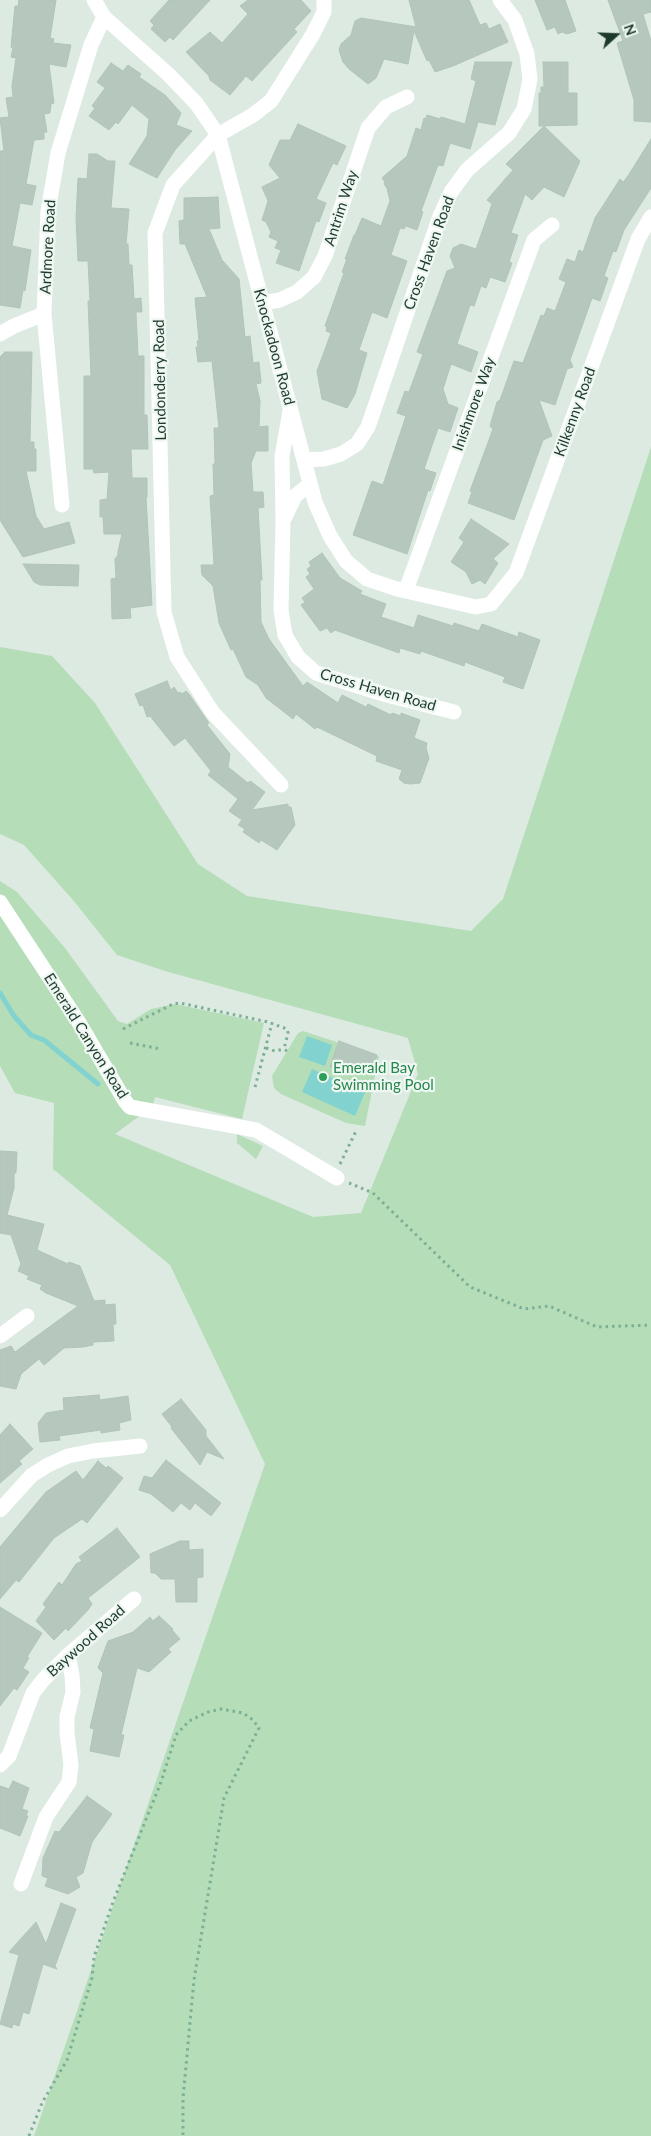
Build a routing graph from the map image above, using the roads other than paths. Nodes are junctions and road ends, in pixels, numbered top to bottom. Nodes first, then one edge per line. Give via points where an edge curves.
1 (94, 0) edge
2 (324, 0) edge
3 (500, 0) edge
4 (104, 17) junction
5 (407, 97) dead end
6 (218, 135) junction
7 (651, 217) edge
8 (552, 224) dead end
9 (262, 303) junction
10 (44, 314) junction
11 (0, 334) edge
12 (290, 410) junction
13 (304, 460) junction
14 (310, 484) junction
15 (62, 505) dead end
16 (283, 521) junction
17 (406, 590) junction
18 (491, 604) joint
19 (454, 712) dead end
20 (280, 786) dead end
21 (0, 902) edge
22 (334, 1177) road end
23 (27, 1316) dead end
24 (0, 1336) edge
25 (140, 1446) dead end
26 (0, 1510) edge
27 (134, 1599) dead end
28 (68, 1655) junction
29 (0, 1765) edge
30 (21, 1884) dead end

1 - 4 street
2 - 6 street, Londonderry Road via 324,12 313,34 271,101
3 - 13 street, Cross Haven Road via 514,20 528,54 530,79 524,109 509,132 467,170 451,192 368,427 357,444 341,454
4 - 6 street, Knockadoon Road via 168,74 196,103
4 - 10 street, Ardmore Road via 91,45 58,153 48,211
5 - 9 street, Antrim Way via 386,107 368,128 325,256 314,277 297,292 280,300
6 - 9 street, Knockadoon Road
6 - 20 street, Londonderry Road via 173,185 155,233 164,612 177,657 213,713
7 - 18 street, Kilkenny Road via 638,239 516,573
8 - 17 street, Inishmore Way via 534,240
9 - 12 street, Knockadoon Road
10 - 11 street
10 - 15 street, Ardmore Road
12 - 13 street, Knockadoon Road
12 - 16 street, Cross Haven Road via 282,456
13 - 14 street, Knockadoon Road
14 - 16 street, Cross Haven Road via 295,496
14 - 17 street, Knockadoon Road via 314,502 346,561 366,579
16 - 19 street, Cross Haven Road via 281,610 285,635 298,657 316,673
17 - 18 street, Knockadoon Road via 476,607
21 - 22 street, Emerald Canyon Road via 130,1107 256,1130
23 - 24 street
25 - 26 street via 68,1456 48,1465 32,1476
27 - 28 street, Baywood Road
28 - 29 street, Baywood Road via 33,1693 13,1748
28 - 30 street via 72,1675 67,1717 71,1765 68,1782 46,1817

